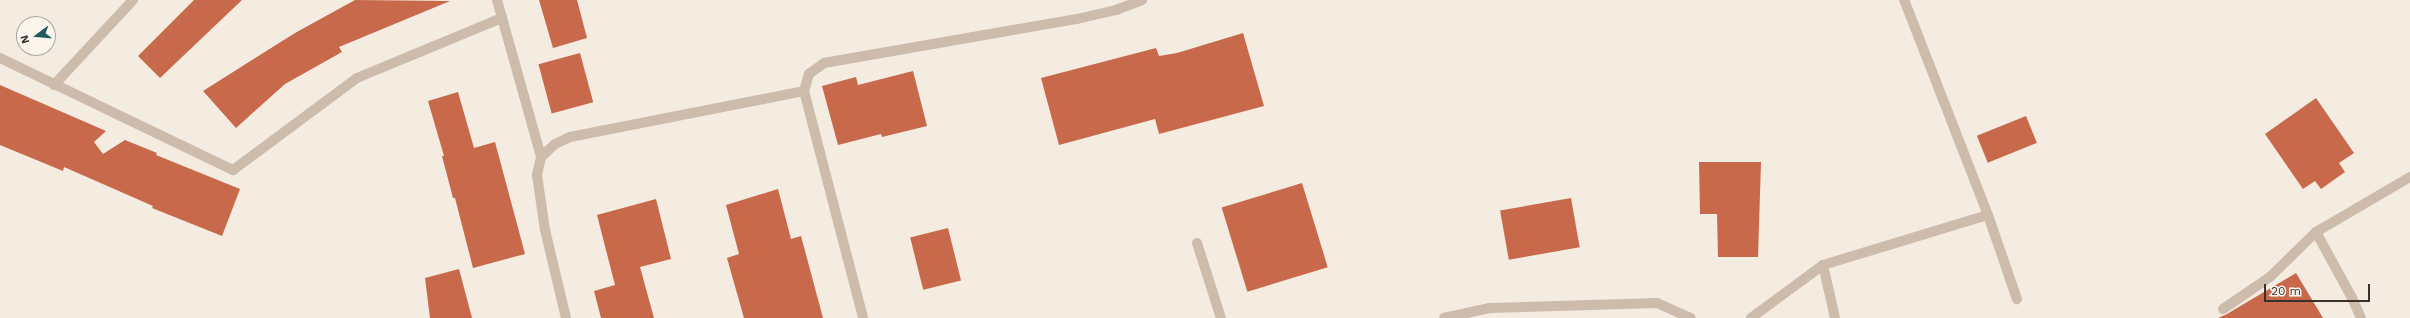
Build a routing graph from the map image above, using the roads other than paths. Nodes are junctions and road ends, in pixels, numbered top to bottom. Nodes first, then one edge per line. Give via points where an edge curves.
1 (133, 0) edge
2 (497, 0) edge
3 (1142, 0) edge
4 (1904, 0) edge
5 (502, 18) junction
6 (0, 58) edge
7 (54, 85) junction
8 (804, 91) junction
9 (541, 157) junction
10 (2410, 177) edge
11 (1988, 215) junction
12 (2316, 232) junction
13 (1197, 243) dead end
14 (1823, 265) junction
15 (2017, 298) dead end
16 (2223, 309) dead end
17 (566, 318) edge
18 (863, 318) edge
19 (1221, 318) edge
20 (1444, 318) edge
21 (1691, 318) edge
22 (1751, 318) edge
23 (1835, 318) edge
24 (2361, 318) edge

1 - 7 street
2 - 5 street
3 - 8 street via 1116,10 1077,19 824,63 809,74
4 - 11 street
5 - 7 street via 358,78 233,170
5 - 9 street
6 - 7 street
8 - 9 street via 570,137 555,144
8 - 18 street
9 - 17 street via 537,175 545,230
10 - 12 street
11 - 14 street
11 - 15 street
12 - 16 street via 2270,277
12 - 24 street
13 - 19 street
14 - 22 street
14 - 23 street
20 - 21 street via 1490,308 1657,303

